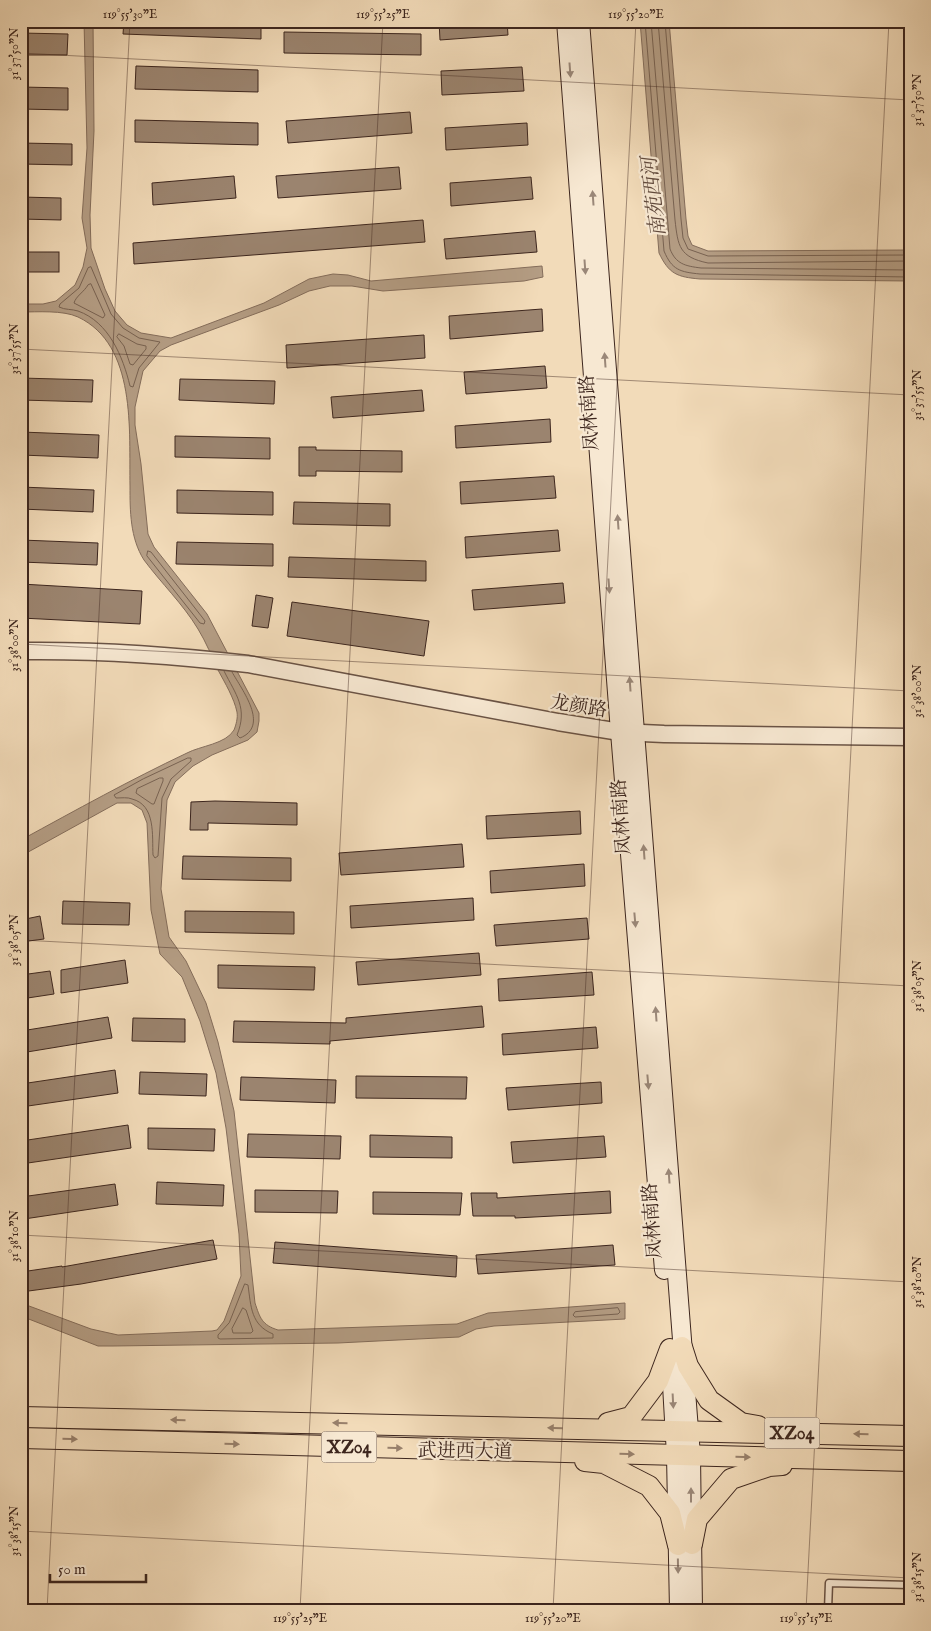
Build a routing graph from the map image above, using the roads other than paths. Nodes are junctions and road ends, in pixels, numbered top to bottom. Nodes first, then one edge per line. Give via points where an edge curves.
1 (566, 21) edge
2 (580, 21) edge
3 (21, 651) edge
4 (627, 732) junction
5 (910, 737) edge
6 (676, 1348) junction
7 (21, 1417) edge
8 (584, 1428) junction
9 (682, 1430) junction
10 (792, 1433) junction
11 (910, 1436) edge
12 (21, 1438) edge
13 (516, 1451) junction
14 (684, 1455) junction
15 (830, 1459) junction
16 (910, 1461) edge
17 (685, 1544) junction
18 (910, 1586) edge
19 (679, 1610) edge
20 (693, 1610) edge
21 (828, 1610) edge

1 -> 4 main road, 凤林南路
4 -> 2 main road, 凤林南路
3 - 4 street, 龙颜路 via 115,653 248,664
4 - 5 street, 龙颜路
4 - 6 main road, 凤林南路
6 - 8 main road via 658,1381 631,1417
6 - 9 main road, 凤林南路
6 - 10 main road via 708,1400 741,1423
8 -> 7 main road, 武进西大道 / XZ04
8 - 9 main road, 武进西大道 / XZ04
9 - 10 main road, 武进西大道 / XZ04
9 - 14 main road, 凤林南路
11 -> 10 main road, 武进西大道 / XZ04
12 -> 13 main road, 武进西大道 / XZ04
13 -> 14 main road, 武进西大道 / XZ04
13 - 17 main road via 604,1463 649,1486 670,1514
14 -> 15 main road, 武进西大道 / XZ04
14 - 17 main road, 凤林南路
15 - 16 main road, 武进西大道 / XZ04
15 - 17 main road via 769,1466 731,1480 697,1519
17 -> 19 main road, 凤林南路
17 - 20 main road, 凤林南路
18 - 21 lane via 828,1583

